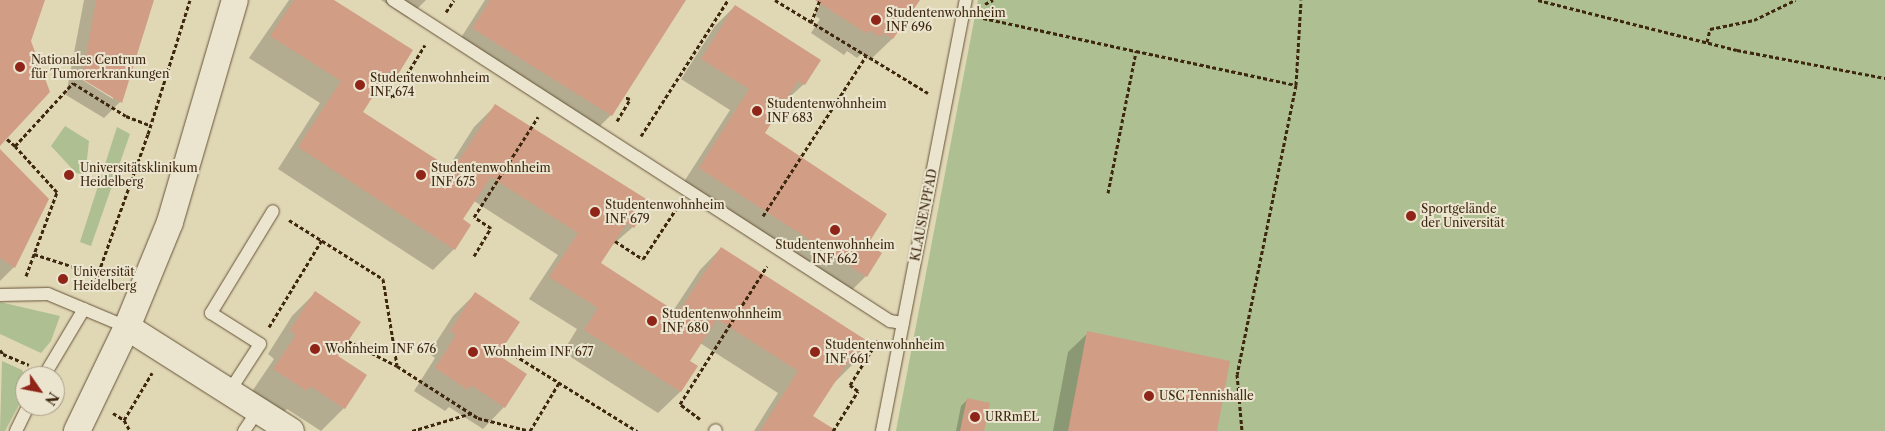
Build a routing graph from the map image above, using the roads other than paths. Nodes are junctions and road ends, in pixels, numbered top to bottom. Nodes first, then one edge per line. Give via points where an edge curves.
1 (235, 0) edge
2 (393, 0) edge
3 (966, 0) edge
4 (273, 210) road end
5 (0, 295) edge
6 (84, 309) junction
7 (897, 322) junction
8 (127, 327) junction
9 (50, 366) edge
10 (229, 392) junction
11 (23, 416) edge
12 (251, 421) edge
13 (16, 431) edge
14 (77, 431) edge
15 (291, 431) edge
16 (882, 431) edge

1 - 8 street via 170,222
2 - 7 lane
3 - 7 lane, KLAUSENPFAD
4 - 10 lane via 210,313 260,344
5 - 6 lane via 48,294
6 - 8 lane
6 - 9 lane
7 - 16 lane, KLAUSENPFAD
8 - 10 street
8 - 14 street
10 - 12 street
11 - 13 lane
12 - 15 street

